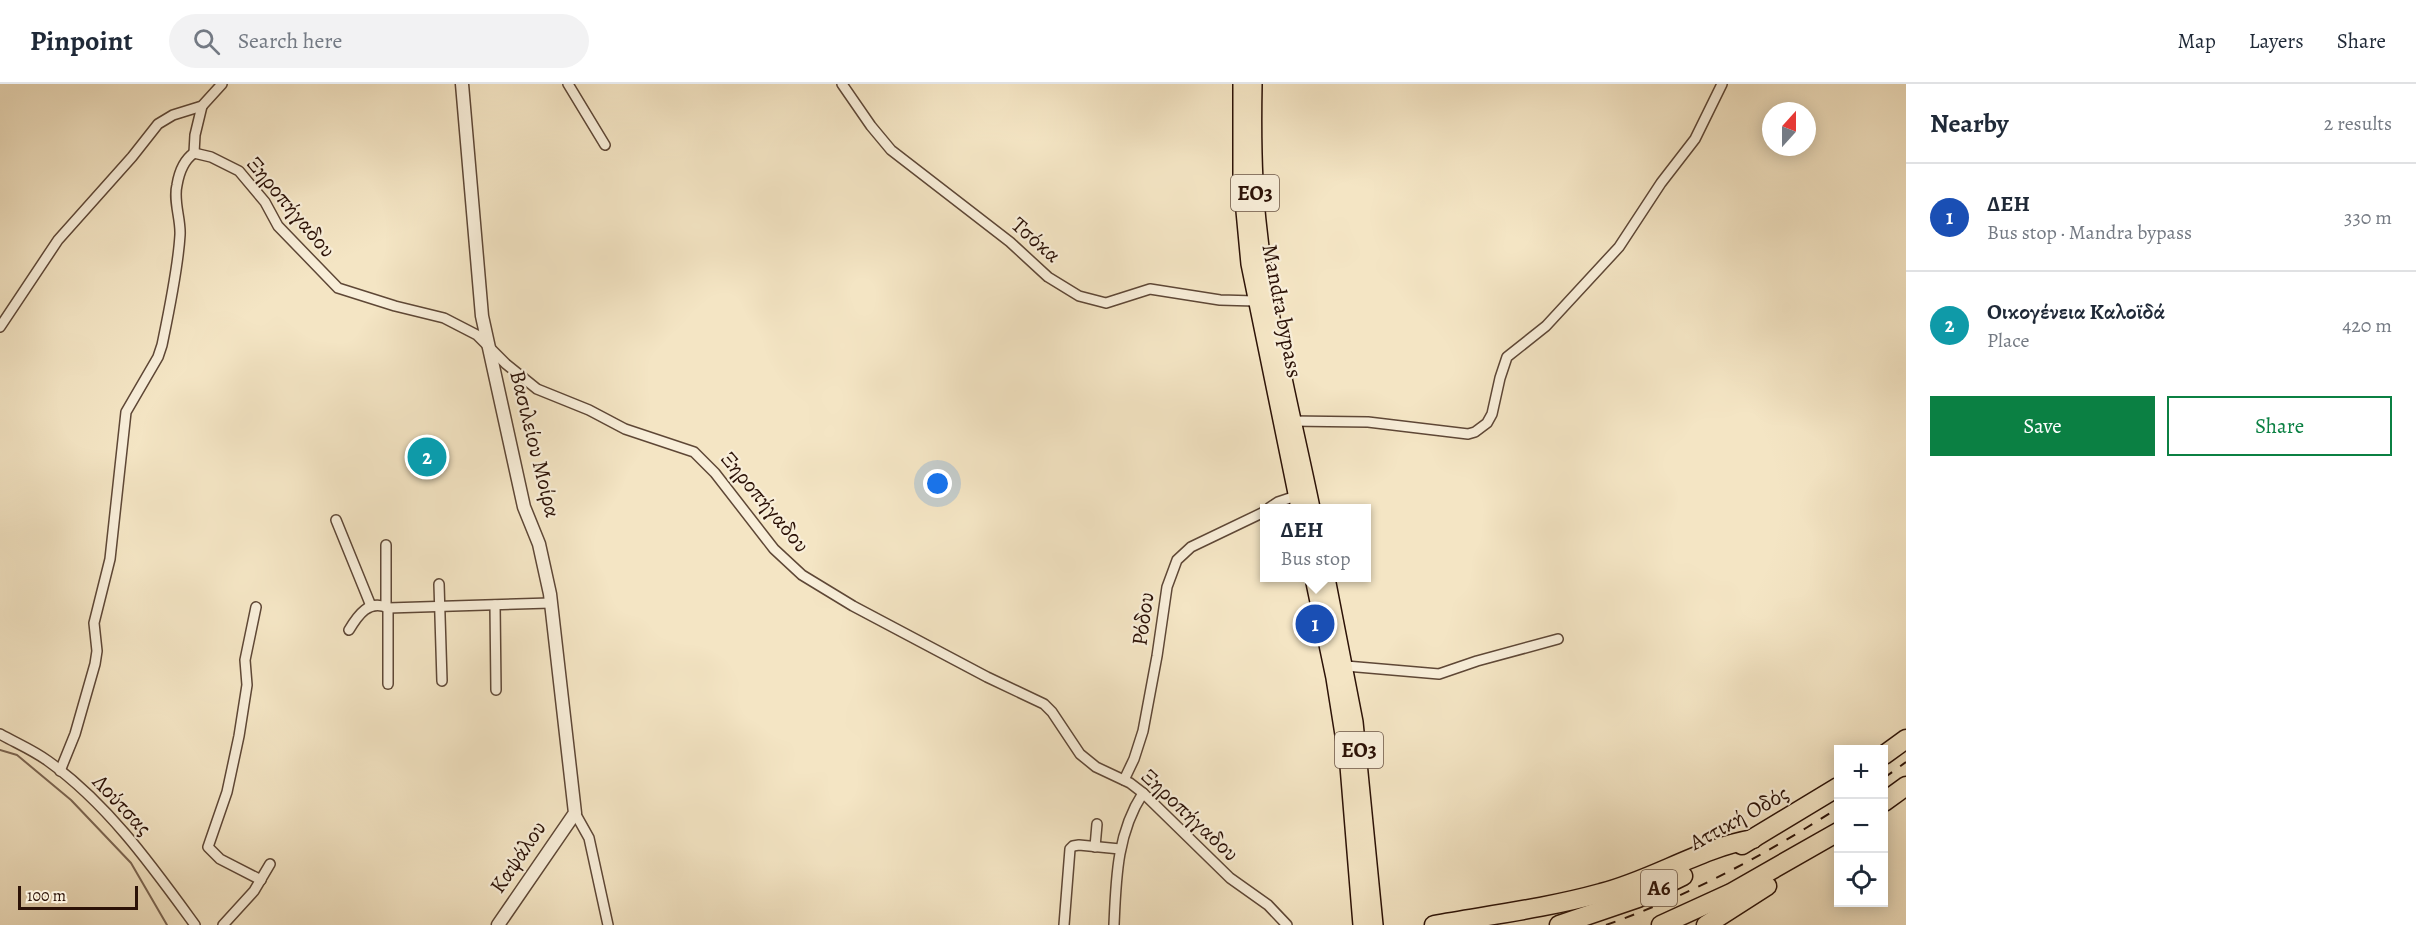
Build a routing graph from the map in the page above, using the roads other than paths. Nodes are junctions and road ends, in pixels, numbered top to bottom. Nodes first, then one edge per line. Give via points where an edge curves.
1 (222, 84) edge
2 (462, 84) edge
3 (568, 84) edge
4 (842, 84) edge
5 (1240, 84) edge
6 (1254, 84) edge
7 (1722, 84) edge
8 (202, 106) junction
9 (605, 145) dead end
10 (194, 153) junction
11 (1255, 301) junction
12 (0, 327) edge
13 (488, 346) junction
14 (1287, 422) junction
15 (1304, 502) edge
16 (1275, 504) edge
17 (1260, 514) edge
18 (336, 520) dead end
19 (386, 545) dead end
20 (1314, 582) edge
21 (1328, 582) edge
22 (440, 584) dead end
23 (550, 603) junction
24 (495, 605) junction
25 (371, 606) junction
26 (440, 606) junction
27 (256, 607) dead end
28 (387, 607) junction
29 (349, 630) dead end
30 (1558, 639) dead end
31 (1346, 666) junction
32 (442, 681) dead end
33 (388, 684) dead end
34 (496, 690) dead end
35 (0, 734) edge
36 (1906, 739) edge
37 (1888, 752) edge
38 (60, 771) junction
39 (1124, 780) junction
40 (1906, 786) edge
41 (1834, 790) edge
42 (1143, 793) junction
43 (1888, 799) edge
44 (574, 813) junction
45 (1098, 824) dead end
46 (1834, 835) edge
47 (1753, 839) junction
48 (1095, 847) junction
49 (1814, 847) junction
50 (1120, 849) junction
51 (270, 864) dead end
52 (261, 880) junction
53 (195, 925) edge
54 (223, 925) edge
55 (498, 925) edge
56 (608, 925) edge
57 (1064, 925) edge
58 (1114, 925) edge
59 (1287, 925) edge
60 (1361, 925) edge
61 (1375, 925) edge
62 (1434, 925) edge
63 (1559, 925) edge
64 (1661, 925) edge
65 (1706, 925) edge

1 - 8 street
2 - 13 street, Βασιλείου Μοίρα
3 - 9 street
4 - 11 street, Τσόκα via 891,150 996,230 1048,277 1079,296 1106,303 1150,289
5 - 11 main road, Mandra bypass / ΕΟ3 via 1242,201
6 - 14 main road, ΕΟ3 via 1253,156 1259,231
7 - 14 street via 1697,136 1619,247 1546,326 1508,357 1487,423 1468,434 1368,422
8 - 10 street
8 - 12 street via 158,124 58,240
10 - 13 street, Ξηροπήγαδου via 239,171 278,226 338,288 444,318 477,335
10 - 38 street via 184,164 176,186 180,244 162,345 126,412 110,559 94,623 95,664
11 - 14 main road, Mandra bypass / ΕΟ3
13 - 23 street, Βασιλείου Μοίρα via 524,507 546,570
13 - 39 street, Ξηροπήγαδου via 537,389 625,429 694,452 774,549 802,574 853,606 1044,704 1080,754 1096,767
14 - 15 main road, Mandra bypass / ΕΟ3
15 - 16 street
17 - 39 street, Ρόδου via 1191,548 1177,560 1167,587 1143,731
18 - 25 street
19 - 28 street
20 - 60 main road, ΕΟ3 via 1348,766
21 - 31 main road, ΕΟ3
22 - 26 street
23 - 24 street
23 - 44 street, Βασιλείου Μοίρα
24 - 26 street
24 - 34 street
25 - 28 street
25 - 29 street via 361,612
26 - 28 street
26 - 32 street
27 - 52 street via 245,660 247,685 239,736 227,792 208,847 220,859
28 - 33 street
30 - 31 street via 1439,674
31 - 61 main road, ΕΟ3 via 1361,765
35 - 38 street, Λούτσας
36 - 37 highway
38 - 53 street, Λούτσας via 126,835
39 - 42 street, Ξηροπήγαδου
40 - 43 highway
41 - 47 highway, Αττική Οδός / Α6
42 - 50 street via 1125,828
42 - 59 street, Ξηροπήγαδου via 1230,878 1268,905
44 - 55 street, Καψάλου
44 - 56 street via 589,836
45 - 48 street
46 - 49 highway, Α6
47 - 62 highway via 1731,843 1662,873 1602,893
47 - 63 highway, Αττική Οδός / Α6 via 1638,898
48 - 50 street
48 - 57 street via 1079,845 1070,849
49 - 64 highway, Α6 via 1731,893
49 - 65 highway via 1797,866
50 - 58 street
51 - 52 street
52 - 54 street

